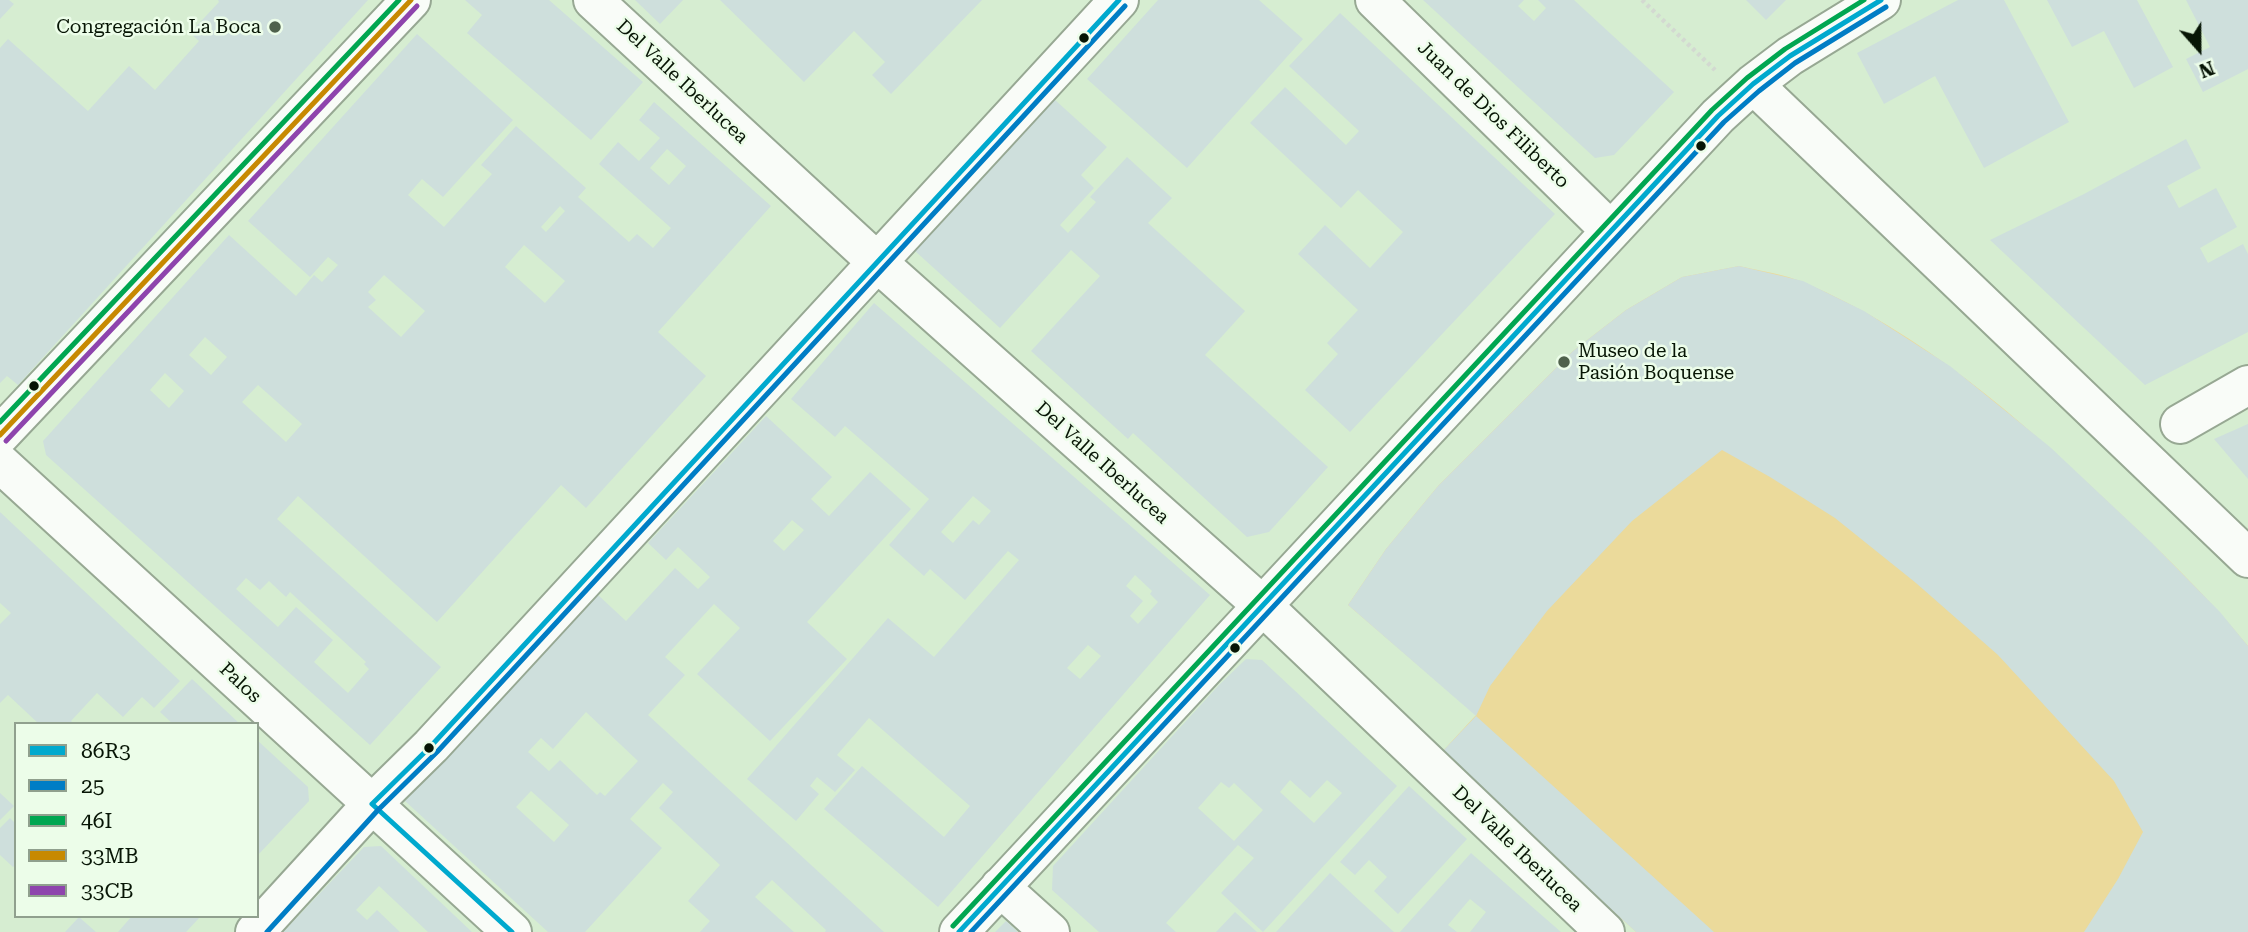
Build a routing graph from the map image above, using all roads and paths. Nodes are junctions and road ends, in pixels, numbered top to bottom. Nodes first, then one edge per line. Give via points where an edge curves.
1 (411, 0) edge
2 (593, 0) edge
3 (1119, 0) edge
4 (1375, 0) edge
5 (1642, 0) edge
6 (1881, 0) edge
7 (1747, 89) junction
8 (1611, 231) junction
9 (876, 261) junction
10 (2248, 384) edge
11 (2180, 424) dead end
12 (0, 435) edge
13 (0, 463) edge
14 (2248, 558) edge
15 (1264, 607) junction
16 (372, 804) junction
17 (1000, 887) junction
18 (255, 932) edge
19 (512, 932) edge
20 (959, 932) edge
21 (1050, 932) edge
22 (1605, 932) edge

1 - 12 street
2 - 9 street, Del Valle Iberlucea
3 - 9 street
4 - 8 street, Juan de Dios Filiberto
5 - 7 path
6 - 7 street via 1790,56
7 - 8 street
7 - 14 street via 1796,123
8 - 15 street
9 - 15 street, Del Valle Iberlucea
9 - 16 street via 431,746
10 - 11 street
13 - 16 street, Palos
15 - 17 street
15 - 22 street, Del Valle Iberlucea
16 - 18 street
16 - 19 street, Palos
17 - 20 street
17 - 21 street

